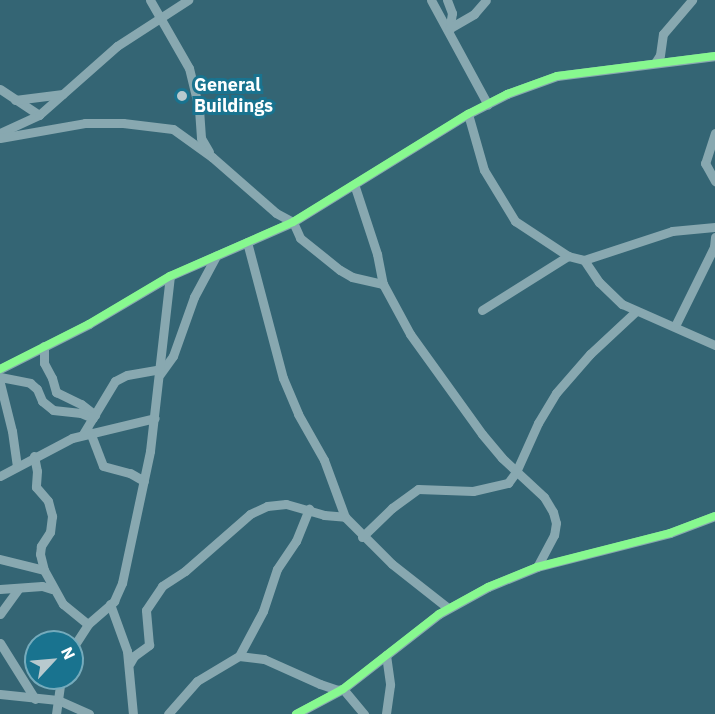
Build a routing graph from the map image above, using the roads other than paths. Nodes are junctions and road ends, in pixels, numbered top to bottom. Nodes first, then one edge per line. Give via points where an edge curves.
1 (150, 0) edge
2 (188, 0) edge
3 (431, 0) edge
4 (447, 0) edge
5 (486, 0) edge
6 (692, 0) edge
7 (162, 18) junction
8 (449, 29) junction
9 (715, 56) edge
10 (655, 63) junction
11 (0, 89) edge
12 (64, 94) junction
13 (15, 100) junction
14 (488, 105) junction
15 (468, 114) junction
16 (39, 115) junction
17 (0, 133) edge
18 (715, 133) edge
19 (0, 138) edge
20 (212, 158) junction
21 (715, 181) edge
22 (355, 187) junction
23 (293, 222) junction
24 (715, 227) edge
25 (715, 237) edge
26 (247, 242) junction
27 (715, 247) edge
28 (216, 256) junction
29 (568, 256) junction
30 (584, 260) junction
31 (170, 276) junction
32 (382, 284) junction
33 (482, 310) dead end
34 (635, 312) junction
35 (675, 326) junction
36 (715, 345) edge
37 (44, 346) junction
38 (0, 369) edge
39 (160, 371) junction
40 (0, 376) edge
41 (0, 383) edge
42 (94, 416) junction
43 (155, 418) junction
44 (86, 433) junction
45 (34, 456) junction
46 (17, 466) junction
47 (516, 472) junction
48 (0, 476) edge
49 (144, 481) junction
50 (309, 509) junction
51 (715, 516) edge
52 (345, 517) junction
53 (362, 537) junction
54 (0, 559) edge
55 (537, 567) junction
56 (44, 570) junction
57 (19, 588) junction
58 (0, 589) edge
59 (52, 589) junction
60 (110, 604) junction
61 (448, 608) junction
62 (0, 614) edge
63 (88, 624) junction
64 (84, 630) edge
65 (0, 643) edge
66 (239, 656) junction
67 (386, 656) junction
68 (130, 663) junction
69 (343, 689) junction
70 (59, 690) edge
71 (0, 694) edge
72 (35, 699) junction
73 (58, 700) junction
74 (56, 714) edge
75 (89, 714) edge
76 (133, 714) edge
77 (168, 714) edge
78 (296, 714) edge
79 (364, 714) edge
80 (386, 714) edge

1 - 7 street
2 - 7 street
3 - 8 street
4 - 8 street via 452,13
5 - 8 street via 474,14
6 - 10 street via 663,34
7 - 12 street via 117,46
7 - 20 street via 190,72 201,138
8 - 14 street
9 - 10 street
10 - 14 street via 557,76
11 - 13 street
12 - 13 street
12 - 16 street
13 - 16 street
14 - 15 street
15 - 22 street
15 - 29 street via 484,170 515,221
16 - 17 street
18 - 21 street via 705,166
19 - 20 street via 85,123 164,126 184,135
20 - 23 street via 276,213
22 - 23 street
22 - 32 street via 377,254
23 - 26 street
23 - 32 street via 300,238 340,270
24 - 30 street via 672,231
25 - 27 street
26 - 28 street
26 - 52 street via 287,387 324,460
27 - 35 street
28 - 31 street
28 - 39 street via 194,297 173,356
29 - 30 street
29 - 33 street
30 - 34 street via 610,294
31 - 37 street
31 - 39 street
32 - 47 street via 410,334 482,434
34 - 35 street
34 - 47 street via 556,393
35 - 36 street
37 - 38 street
37 - 42 street via 44,363 56,392 81,404
39 - 42 street via 127,375 115,381
39 - 43 street
40 - 42 street via 30,383 53,410
41 - 46 street
42 - 44 street
43 - 44 street
43 - 49 street
44 - 45 street
44 - 49 street via 106,468 125,471
45 - 46 street
45 - 56 street via 36,487 48,501 52,516 50,532 41,546
46 - 48 street
47 - 53 street via 508,483 483,490 418,489
47 - 55 street via 544,497 555,518 554,535
49 - 60 street via 122,584
50 - 52 street
50 - 66 street via 296,541 277,569 263,611
50 - 68 street via 286,504 259,508 162,586 146,610 149,645
51 - 55 street via 669,533
52 - 53 street
53 - 61 street
54 - 56 street
55 - 61 street
56 - 59 street
57 - 58 street
57 - 59 street
57 - 62 street
59 - 63 street via 69,610
60 - 63 street
60 - 68 street
61 - 67 street
63 - 64 street
65 - 72 street
66 - 69 street via 264,659 320,684
66 - 77 street via 196,681
67 - 69 street
67 - 80 street via 390,685
68 - 76 street
69 - 78 street
69 - 79 street
70 - 73 street
71 - 72 street
72 - 73 street
73 - 74 street
73 - 75 street

